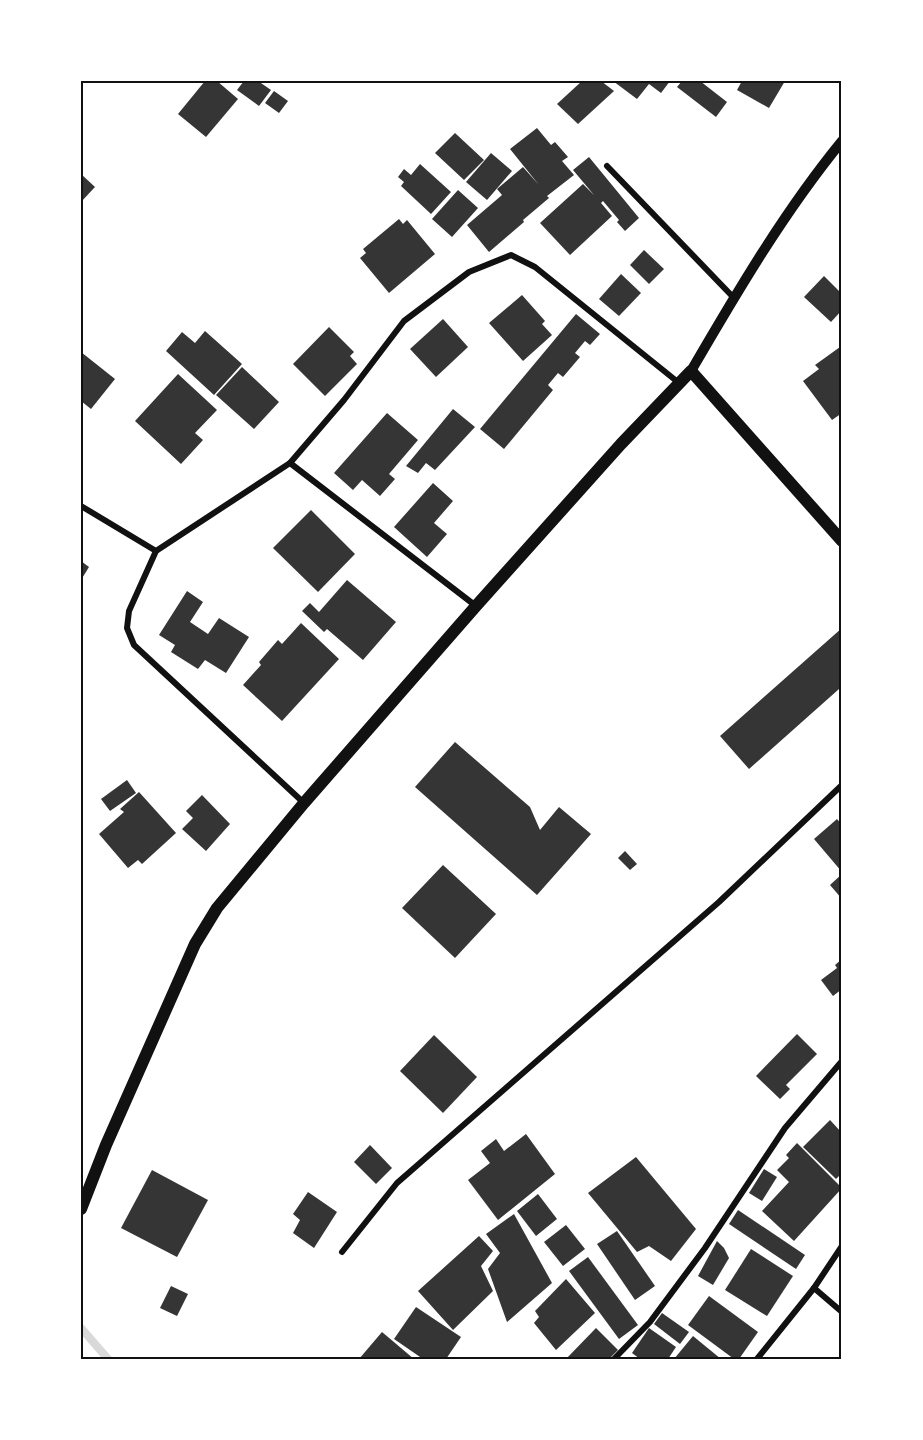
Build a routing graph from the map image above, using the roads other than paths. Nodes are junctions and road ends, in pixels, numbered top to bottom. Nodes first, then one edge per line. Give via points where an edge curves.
1 (842, 141) edge
2 (607, 166) dead end
3 (734, 298) junction
4 (691, 371) junction
5 (680, 384) junction
6 (290, 463) junction
7 (81, 506) edge
8 (842, 541) edge
9 (156, 551) junction
10 (476, 606) junction
11 (842, 785) edge
12 (304, 803) junction
13 (842, 1061) edge
14 (81, 1209) edge
15 (842, 1246) edge
16 (342, 1252) dead end
17 (814, 1288) junction
18 (842, 1312) edge
19 (614, 1359) edge
20 (757, 1359) edge

1 - 3 street via 793,205
2 - 3 street
3 - 4 street
4 - 5 main road
4 - 8 main road
5 - 6 street via 535,267 511,255 469,272 404,321
5 - 10 main road
6 - 9 street
6 - 10 street
7 - 9 street
9 - 12 street via 129,611 127,628 134,645
10 - 12 main road
11 - 16 street via 719,902 398,1183
12 - 14 main road via 217,908 195,945
13 - 19 street via 786,1128 650,1322
15 - 17 street
17 - 18 street
17 - 20 street

